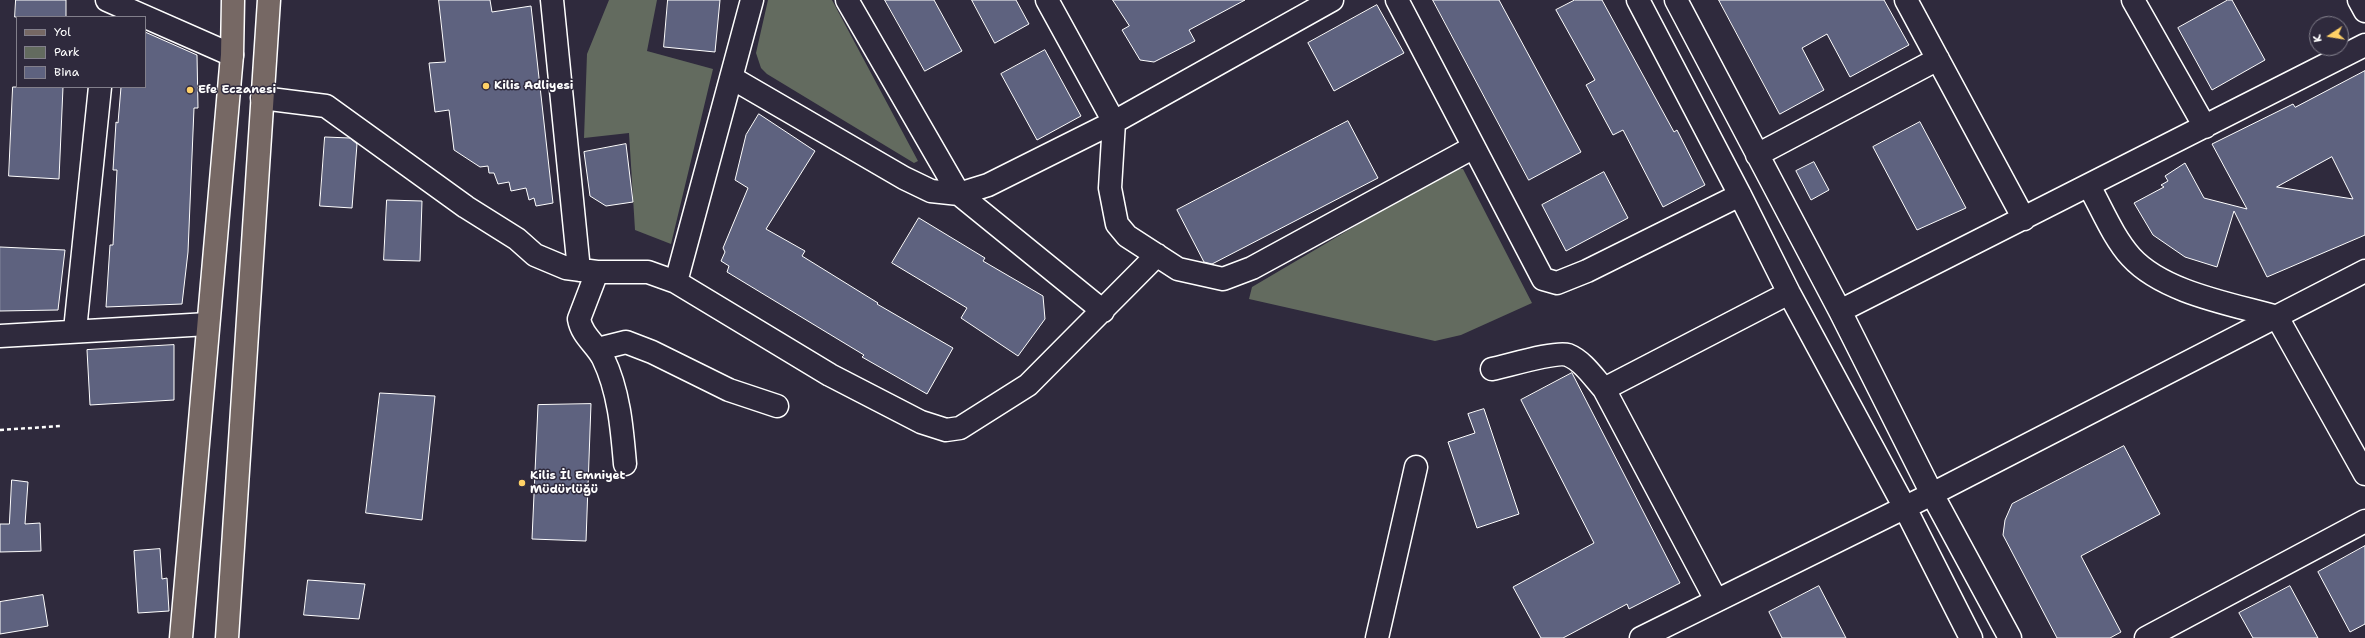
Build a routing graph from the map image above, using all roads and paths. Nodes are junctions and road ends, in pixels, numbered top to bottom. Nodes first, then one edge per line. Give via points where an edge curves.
1 (106, 0) edge
2 (268, 0) edge
3 (552, 0) edge
4 (752, 0) edge
5 (847, 0) edge
6 (1047, 0) edge
7 (1332, 0) edge
8 (1396, 0) edge
9 (1638, 0) edge
10 (1676, 0) edge
11 (1906, 0) edge
12 (2132, 0) edge
13 (229, 4) edge
14 (104, 16) edge
15 (143, 16) edge
16 (146, 17) edge
17 (2365, 45) edge
18 (232, 55) junction
19 (1938, 59) junction
20 (732, 78) junction
21 (100, 88) edge
22 (262, 98) junction
23 (1114, 122) junction
24 (2205, 127) junction
25 (1474, 147) junction
26 (1757, 155) junction
27 (2089, 186) junction
28 (959, 194) junction
29 (1740, 195) junction
30 (2024, 219) junction
31 (1157, 255) junction
32 (588, 271) junction
33 (2365, 271) edge
34 (676, 282) junction
35 (1789, 293) junction
36 (1103, 311) junction
37 (1840, 311) junction
38 (2277, 317) junction
39 (208, 324) junction
40 (75, 330) junction
41 (0, 336) edge
42 (598, 349) junction
43 (1492, 370) dead end
44 (1604, 389) junction
45 (777, 406) dead end
46 (62, 426) dead end
47 (0, 430) edge
48 (625, 464) dead end
49 (1416, 466) dead end
50 (2365, 474) edge
51 (1932, 494) junction
52 (1904, 506) junction
53 (2365, 521) edge
54 (1716, 600) junction
55 (181, 638) edge
56 (227, 638) edge
57 (1377, 638) edge
58 (1641, 638) edge
59 (1971, 638) edge
60 (2010, 638) edge
61 (2146, 638) edge

1 - 14 street
1 - 15 street
2 - 22 main road
3 - 32 street
4 - 20 street
5 - 28 street
6 - 23 street
7 - 23 street
8 - 25 street
9 - 29 street
10 - 26 street
11 - 19 street
12 - 24 street
13 - 18 main road
16 - 18 street
17 - 24 street
18 - 39 main road
19 - 26 street
19 - 30 street
20 - 28 street via 904,178 932,191
20 - 34 street
21 - 40 street
22 - 32 street via 326,106 535,255 566,268
22 - 56 main road
23 - 28 street via 988,185
23 - 31 street via 1110,188 1117,224 1127,236
24 - 27 street
25 - 29 street via 1543,279 1557,283
25 - 31 street via 1252,268 1223,279 1178,268
26 - 37 street
27 - 30 street
27 - 38 street via 2131,256 2147,270 2186,290
28 - 36 street
29 - 35 street
30 - 37 street
31 - 36 street
32 - 34 street via 648,272
32 - 42 street via 579,319 585,335
33 - 38 street
34 - 36 street via 830,375 922,422 946,430 960,428 1028,385
35 - 44 street
35 - 52 street
37 - 51 street
38 - 50 street
38 - 51 street
39 - 40 street
39 - 55 main road
40 - 41 street
42 - 45 street via 626,342 729,390
42 - 48 street via 621,415
43 - 44 street via 1545,357 1567,355 1582,364
44 - 54 street
46 - 47 path
49 - 57 street
51 - 52 street
51 - 60 street
52 - 54 street
52 - 59 street
53 - 61 street
54 - 58 street

